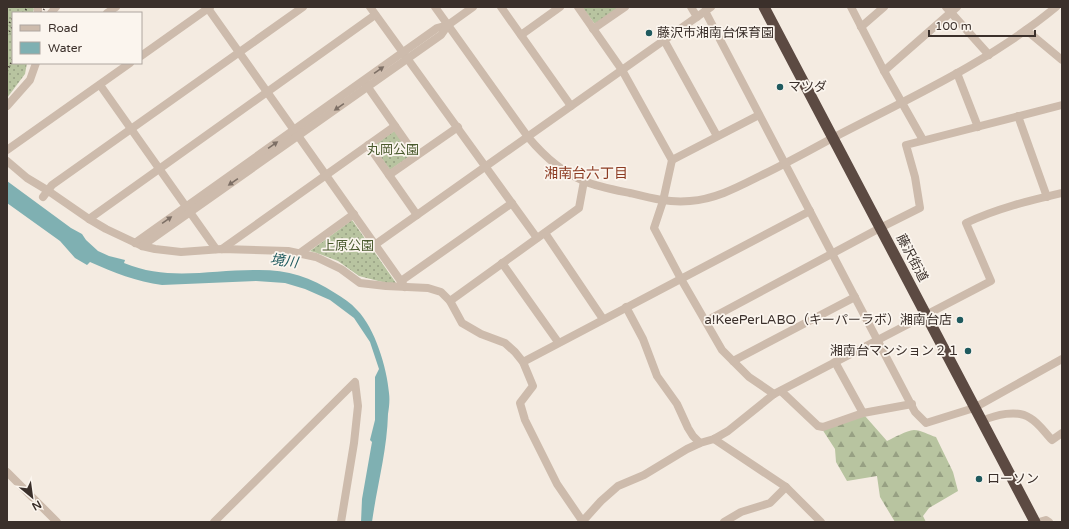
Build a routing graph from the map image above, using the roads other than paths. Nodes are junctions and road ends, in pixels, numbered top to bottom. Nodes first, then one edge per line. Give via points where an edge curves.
1 (208, 7) edge
2 (303, 7) edge
3 (370, 7) edge
4 (435, 7) edge
5 (473, 7) edge
6 (501, 7) edge
7 (560, 7) edge
8 (578, 7) edge
9 (625, 7) edge
10 (691, 7) edge
11 (764, 7) edge
12 (851, 7) edge
13 (884, 7) edge
14 (1056, 7) edge
15 (708, 9) edge
16 (952, 9) edge
17 (376, 15) junction
18 (697, 17) junction
19 (448, 25) junction
20 (861, 27) junction
21 (593, 29) junction
22 (1026, 30) junction
23 (521, 35) junction
24 (664, 40) junction
25 (239, 52) junction
26 (142, 55) edge
27 (989, 55) junction
28 (404, 56) junction
29 (1062, 60) edge
30 (36, 64) edge
31 (120, 66) edge
32 (622, 70) junction
33 (884, 71) junction
34 (957, 73) junction
35 (365, 84) junction
36 (100, 85) junction
37 (268, 92) junction
38 (903, 103) junction
39 (1062, 105) edge
40 (7, 106) edge
41 (571, 106) junction
42 (759, 115) junction
43 (1018, 116) junction
44 (395, 126) junction
45 (458, 127) junction
46 (978, 127) junction
47 (131, 129) junction
48 (296, 132) junction
49 (717, 136) junction
50 (528, 137) junction
51 (833, 139) junction
52 (923, 140) junction
53 (368, 145) junction
54 (7, 150) edge
55 (416, 156) junction
56 (672, 160) junction
57 (7, 161) edge
58 (785, 163) junction
59 (486, 166) junction
60 (160, 169) junction
61 (326, 175) junction
62 (389, 175) junction
63 (584, 182) junction
64 (47, 190) junction
65 (1062, 193) edge
66 (43, 197) dead end
67 (1047, 197) junction
68 (663, 201) junction
69 (512, 203) junction
70 (188, 209) junction
71 (810, 211) junction
72 (354, 214) junction
73 (417, 215) junction
74 (89, 219) junction
75 (880, 228) junction
76 (545, 233) junction
77 (538, 238) junction
78 (139, 244) junction
79 (376, 244) junction
80 (219, 249) junction
81 (300, 254) junction
82 (833, 254) junction
83 (502, 263) junction
84 (681, 279) junction
85 (403, 284) junction
86 (855, 296) junction
87 (450, 301) junction
88 (626, 307) junction
89 (926, 315) junction
90 (604, 319) junction
91 (706, 322) junction
92 (878, 340) junction
93 (558, 342) junction
94 (1062, 359) edge
95 (733, 361) junction
96 (523, 362) junction
97 (835, 362) junction
98 (777, 393) junction
99 (912, 404) junction
100 (974, 408) junction
101 (863, 413) junction
102 (982, 421) junction
103 (1062, 432) edge
104 (714, 439) junction
105 (700, 443) junction
106 (9, 477) edge
107 (786, 487) junction
108 (56, 522) edge
109 (214, 522) edge
110 (341, 522) edge
111 (583, 522) edge
112 (724, 522) edge
113 (821, 522) edge
114 (1035, 522) edge
115 (1039, 522) edge
116 (1049, 522) edge

1 - 25 street
1 - 26 street
2 - 25 street
3 - 17 street
4 - 19 street
5 - 19 street
6 - 23 street
7 - 23 street
8 - 21 street
9 - 21 street
10 - 18 street
11 - 51 highway, 藤沢街道
12 - 20 street
13 - 20 street
14 - 22 street
15 - 18 street
15 - 42 street
16 - 27 street
16 - 33 street
17 - 28 street
17 - 37 street
18 - 24 street
19 - 28 street via 441,35
19 - 50 street
20 - 33 street
21 - 32 street
22 - 27 street
22 - 29 street
23 - 41 street
24 - 32 street
24 - 49 street
25 - 37 street
25 - 47 street
27 - 34 street
28 - 35 street
28 - 45 street
30 - 40 street via 30,80
31 - 36 street
32 - 41 street
32 - 56 street
33 - 38 street
34 - 38 street
34 - 46 street
35 - 44 street
35 - 48 street
36 - 47 street
36 - 54 street
37 - 48 street
37 - 60 street
38 - 51 street
38 - 52 street
39 - 43 street
41 - 50 street
42 - 49 street
42 - 58 street
43 - 46 street
43 - 67 street
44 - 53 street
44 - 55 street
45 - 55 street
45 - 59 street
46 - 52 street
47 - 60 street
47 - 64 street
48 - 61 street
48 - 70 street
49 - 56 street
50 - 59 street
50 - 63 street via 556,165
51 - 58 street
51 - 75 highway, 藤沢街道
52 - 75 street via 906,145 920,208
53 - 61 street
53 - 62 street
55 - 62 street
56 - 68 street
57 - 64 street via 27,178
58 - 68 street via 725,194 690,201
58 - 71 street
59 - 69 street
59 - 73 street
60 - 70 street
60 - 74 street
61 - 72 street
61 - 80 street
62 - 73 street
63 - 68 street
63 - 76 street via 579,208
64 - 66 street
64 - 74 street
65 - 67 street
67 - 89 street via 988,212 966,223 991,281
68 - 84 street via 654,228
69 - 77 street
69 - 85 street
70 - 78 street
70 - 80 street
71 - 82 street
71 - 84 street
72 - 79 street
72 - 81 street
73 - 79 street
74 - 78 street
75 - 82 street
75 - 89 highway, 藤沢街道
76 - 77 street
76 - 90 street
77 - 83 street
78 - 80 street via 181,252
79 - 85 street
80 - 81 street via 288,251
81 - 85 street via 316,257 341,269 360,283
82 - 86 street
82 - 91 street
83 - 87 street
83 - 93 street
84 - 88 street
84 - 91 street
85 - 87 street via 441,292
86 - 92 street
86 - 95 street
87 - 96 street via 462,323 505,343
88 - 90 street
88 - 105 street via 658,376 677,404 693,436
89 - 92 street
89 - 100 highway, 藤沢街道
90 - 93 street
91 - 95 street via 722,350
92 - 97 street
92 - 99 street
93 - 96 street
94 - 100 street
95 - 98 street via 749,377
96 - 111 street via 533,386 520,403 525,420 557,484
97 - 98 street
97 - 101 street
98 - 101 street via 818,426 823,427
98 - 104 street
99 - 100 street via 915,412 926,423
99 - 101 street
100 - 102 highway, 藤沢街道
102 - 103 street via 991,417 1021,414 1039,425 1052,440
102 - 114 highway, 藤沢街道
104 - 105 street
104 - 107 street
105 - 111 street via 644,475 618,486
106 - 108 street
107 - 112 street via 770,503 741,512
107 - 113 street
109 - 110 street via 355,382 358,406
115 - 116 street

